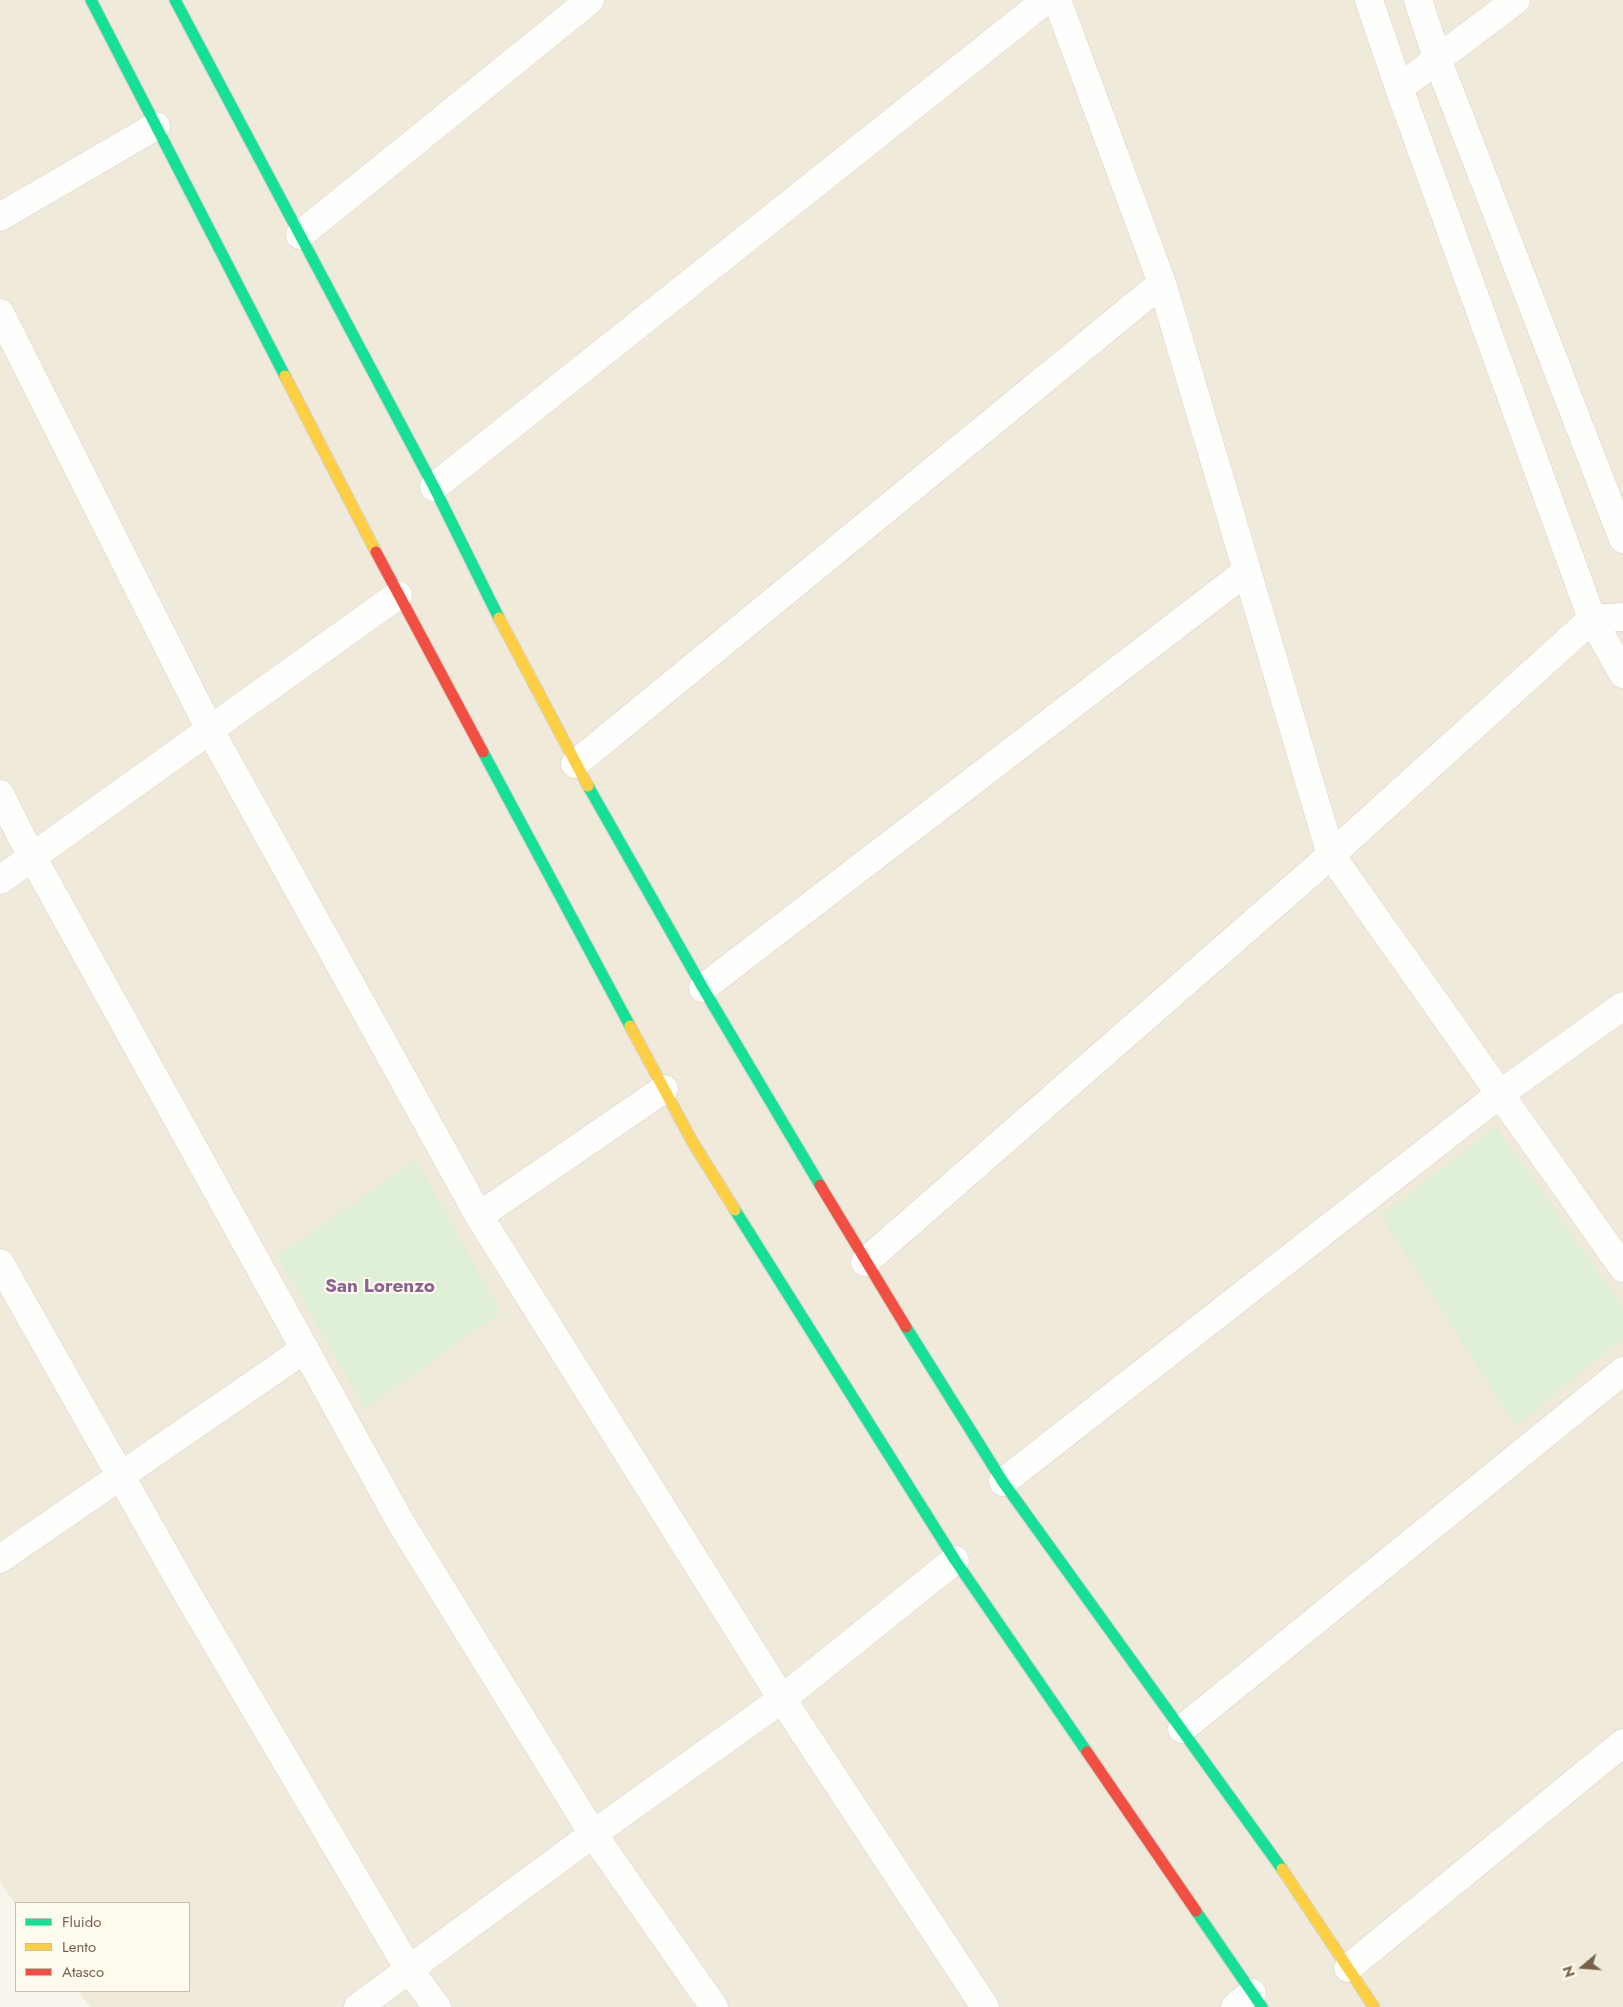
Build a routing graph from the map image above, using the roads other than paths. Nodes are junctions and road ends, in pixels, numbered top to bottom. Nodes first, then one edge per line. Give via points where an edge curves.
1 (91, 0) edge
2 (175, 0) edge
3 (590, 0) edge
4 (1046, 0) edge
5 (1057, 0) edge
6 (1369, 0) edge
7 (1418, 0) edge
8 (1516, 0) edge
9 (1438, 61) junction
10 (1399, 88) junction
11 (156, 126) junction
12 (0, 217) edge
13 (300, 235) junction
14 (1162, 283) junction
15 (0, 313) edge
16 (434, 487) junction
17 (1623, 539) edge
18 (1247, 572) junction
19 (398, 595) junction
20 (1623, 617) edge
21 (1592, 619) junction
22 (1623, 674) edge
23 (210, 730) junction
24 (575, 764) junction
25 (0, 794) edge
26 (1331, 855) junction
27 (33, 857) junction
28 (0, 880) edge
29 (703, 988) junction
30 (1623, 1006) edge
31 (664, 1089) junction
32 (1500, 1094) junction
33 (479, 1216) junction
34 (865, 1262) junction
35 (0, 1263) edge
36 (1623, 1268) edge
37 (305, 1348) junction
38 (1623, 1371) edge
39 (121, 1476) junction
40 (1003, 1482) junction
41 (0, 1559) edge
42 (956, 1560) junction
43 (782, 1699) junction
44 (1182, 1729) junction
45 (1623, 1743) edge
46 (593, 1834) junction
47 (408, 1968) junction
48 (1348, 1968) junction
49 (1250, 2002) edge
50 (358, 2007) edge
51 (437, 2007) edge
52 (714, 2007) edge
53 (985, 2007) edge
54 (1374, 2007) edge

1 - 11 street
2 - 13 street
3 - 13 street
4 - 16 street
5 - 14 street
6 - 10 street
7 - 9 street
8 - 9 street
9 - 10 street
9 - 17 street
10 - 21 street
11 - 12 street
11 - 19 street
13 - 16 street
14 - 18 street
14 - 24 street
15 - 23 street
16 - 24 street
18 - 26 street
18 - 29 street
19 - 23 street
19 - 31 street
20 - 21 street
21 - 22 street
21 - 26 street
23 - 27 street
23 - 33 street
24 - 29 street
25 - 27 street
26 - 32 street
26 - 34 street
27 - 28 street
27 - 37 street
29 - 34 street
30 - 32 street
31 - 33 street
31 - 42 street via 692,1141
32 - 36 street
32 - 40 street
33 - 43 street
34 - 40 street
35 - 39 street
37 - 39 street
37 - 46 street via 401,1523
38 - 44 street
39 - 41 street
39 - 47 street
40 - 44 street
42 - 43 street
42 - 49 street
43 - 46 street
43 - 53 street
44 - 48 street
45 - 48 street
46 - 47 street
46 - 52 street
47 - 50 street
47 - 51 street
48 - 54 street

